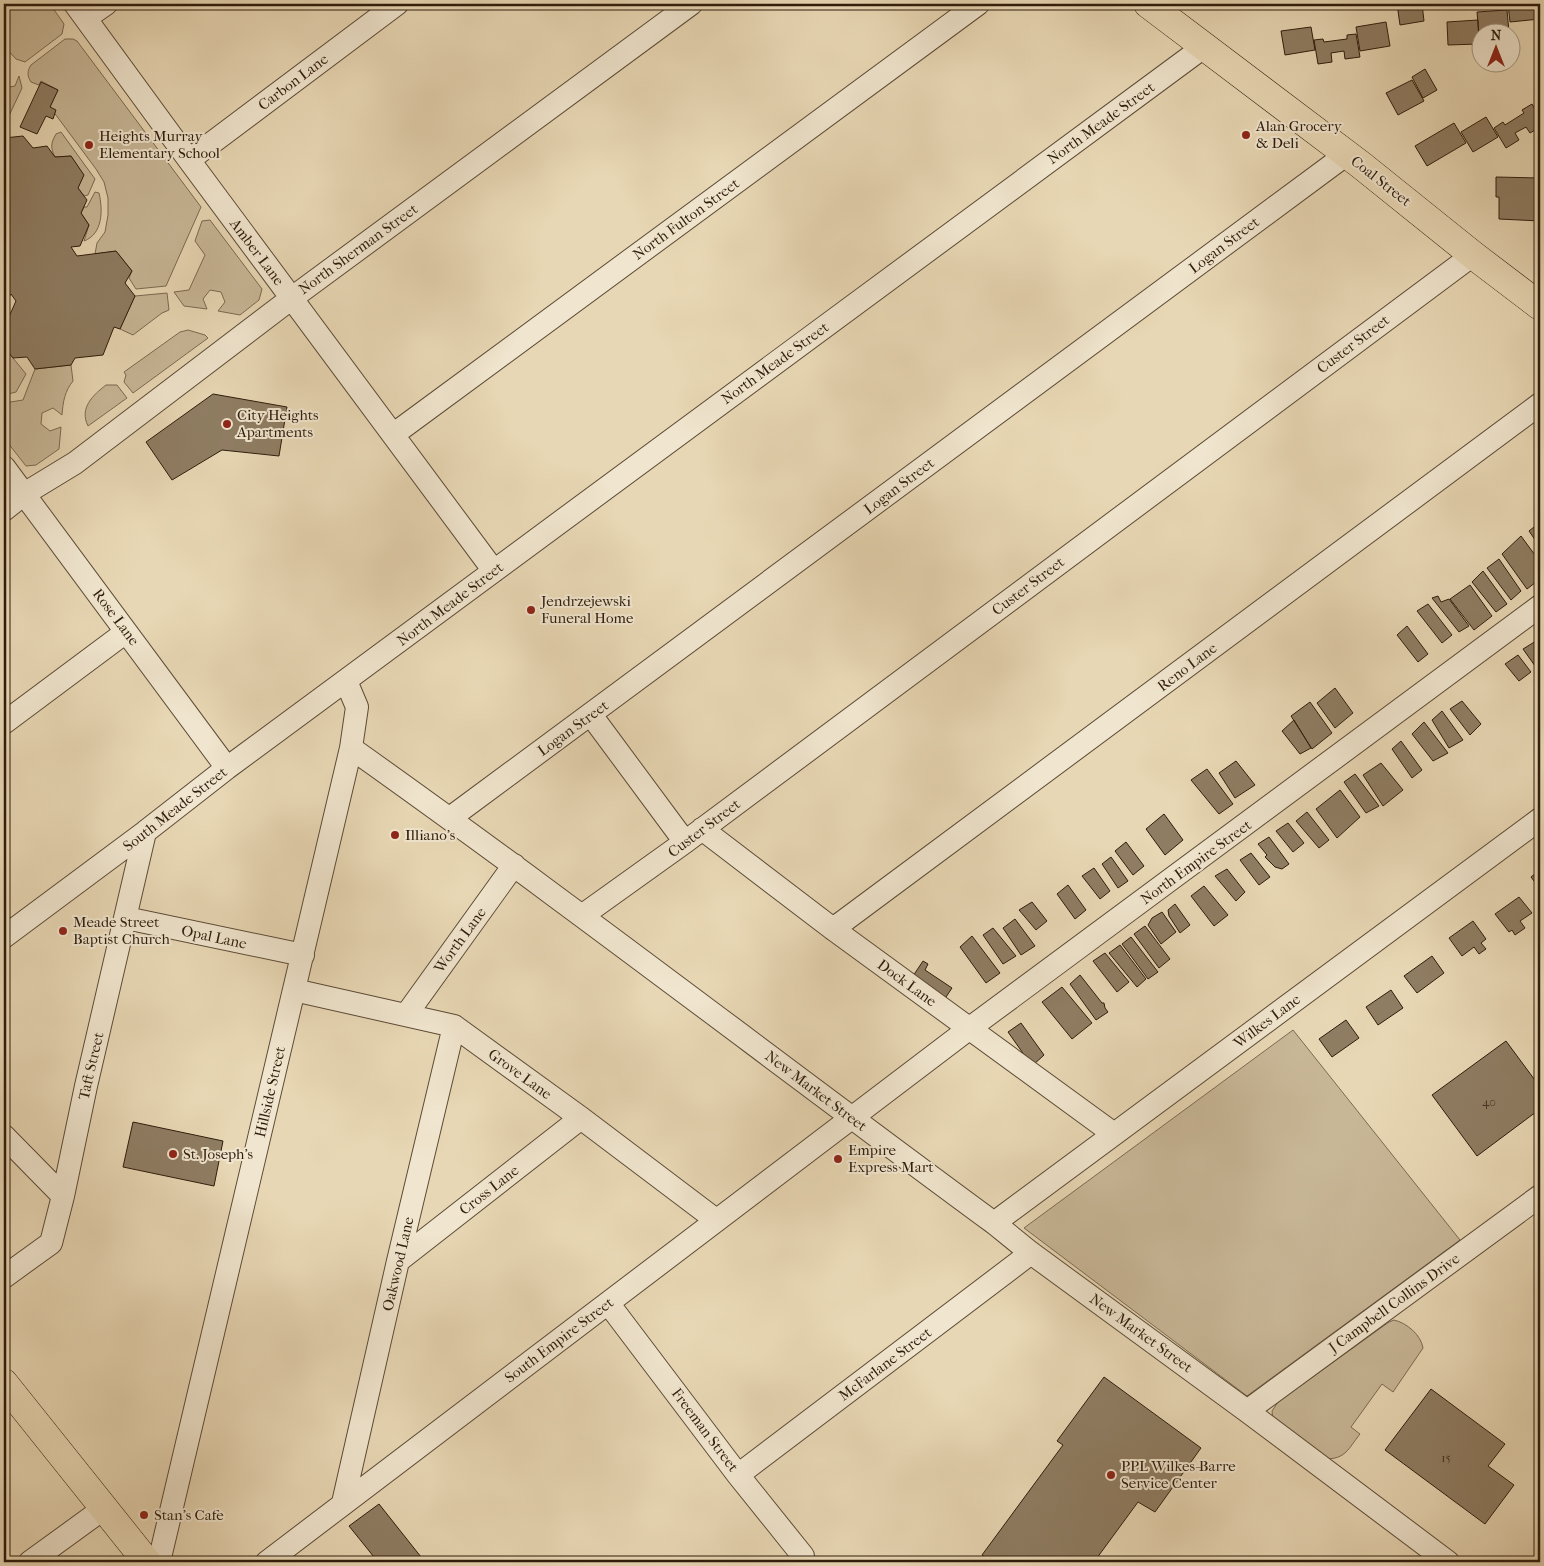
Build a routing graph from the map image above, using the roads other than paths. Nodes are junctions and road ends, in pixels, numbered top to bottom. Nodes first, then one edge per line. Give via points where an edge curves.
1 (106, 4) edge
2 (397, 4) edge
3 (691, 4) edge
4 (978, 4) edge
5 (1148, 4) edge
6 (81, 11) edge
7 (1205, 46) junction
8 (1347, 154) junction
9 (189, 160) junction
10 (1473, 255) junction
11 (292, 298) junction
12 (1540, 306) edge
13 (1540, 404) edge
14 (394, 434) junction
15 (4, 467) edge
16 (24, 494) junction
17 (4, 510) edge
18 (494, 571) junction
19 (1540, 606) edge
20 (126, 632) junction
21 (346, 681) junction
22 (591, 714) junction
23 (4, 723) edge
24 (351, 748) junction
25 (227, 768) junction
26 (450, 818) junction
27 (1540, 819) edge
28 (145, 832) junction
29 (694, 836) junction
30 (514, 866) junction
31 (583, 915) junction
32 (126, 918) junction
33 (833, 929) junction
34 (4, 937) edge
35 (303, 955) junction
36 (294, 990) junction
37 (406, 1015) junction
38 (454, 1026) junction
39 (970, 1028) junction
40 (581, 1118) junction
41 (851, 1118) junction
42 (1114, 1134) junction
43 (4, 1136) edge
44 (63, 1196) junction
45 (1540, 1196) edge
46 (716, 1220) junction
47 (994, 1223) junction
48 (1031, 1253) junction
49 (398, 1261) junction
50 (4, 1277) edge
51 (608, 1303) junction
52 (4, 1383) edge
53 (1247, 1411) junction
54 (738, 1475) junction
55 (343, 1504) junction
56 (103, 1509) junction
57 (803, 1556) dead end
58 (30, 1562) edge
59 (147, 1562) edge
60 (159, 1562) edge
61 (267, 1562) edge
62 (1448, 1562) edge

1 - 6 street
2 - 9 street, Carbon Lane
3 - 11 street, North Sherman Street
4 - 14 street, North Fulton Street
5 - 7 main road, Coal Street
6 - 9 street, Amber Lane
7 - 8 main road, Coal Street
7 - 18 street, North Meade Street
8 - 10 main road, Coal Street
8 - 22 street, Logan Street
9 - 11 street, Amber Lane
10 - 12 main road, Coal Street
10 - 29 street, Custer Street
11 - 14 street, Amber Lane
11 - 16 street, North Sherman Street via 75,462
13 - 33 street, Reno Lane
14 - 18 street, Amber Lane
15 - 16 street, Rose Lane
16 - 17 street, North Sherman Street
16 - 20 street, Rose Lane
18 - 21 street, North Meade Street
19 - 39 street, North Empire Street
20 - 23 street
20 - 25 street, Rose Lane
21 - 24 street, Hillside Street via 358,707
21 - 25 street, South Meade Street
22 - 26 street, Logan Street
22 - 29 street, Dock Lane
24 - 26 street, New Market Street
24 - 35 street, Hillside Street
25 - 28 street, South Meade Street
26 - 30 street, New Market Street
27 - 42 street, Wilkes Lane
28 - 32 street, Taft Street
28 - 34 street, South Meade Street
29 - 31 street, Custer Street
29 - 33 street, Dock Lane
30 - 31 street, New Market Street
30 - 37 street, Worth Lane
31 - 41 street, New Market Street
32 - 35 street, Opal Lane
32 - 44 street, Taft Street
33 - 39 street, Dock Lane
35 - 36 street, Hillside Street
36 - 37 street, Grove Lane
36 - 60 street, Hillside Street
37 - 38 street, Grove Lane
38 - 40 street, Grove Lane
38 - 49 street, Oakwood Lane
39 - 41 street, North Empire Street
39 - 42 street, Dock Lane
40 - 46 street, Grove Lane
40 - 49 street, Cross Lane
41 - 46 street, South Empire Street
41 - 47 street, New Market Street
42 - 47 street, Wilkes Lane
43 - 44 street
44 - 50 street, Taft Street via 51,1243
45 - 53 street, J Campbell Collins Drive
46 - 51 street, South Empire Street
47 - 48 street, New Market Street
48 - 53 street, New Market Street
48 - 54 street, McFarlane Street
49 - 55 street, Oakwood Lane
51 - 54 street, Freeman Street
51 - 55 street, South Empire Street
52 - 56 main road
53 - 62 street, New Market Street
54 - 57 street, Freeman Street
55 - 61 street, South Empire Street
56 - 58 street
56 - 59 main road

